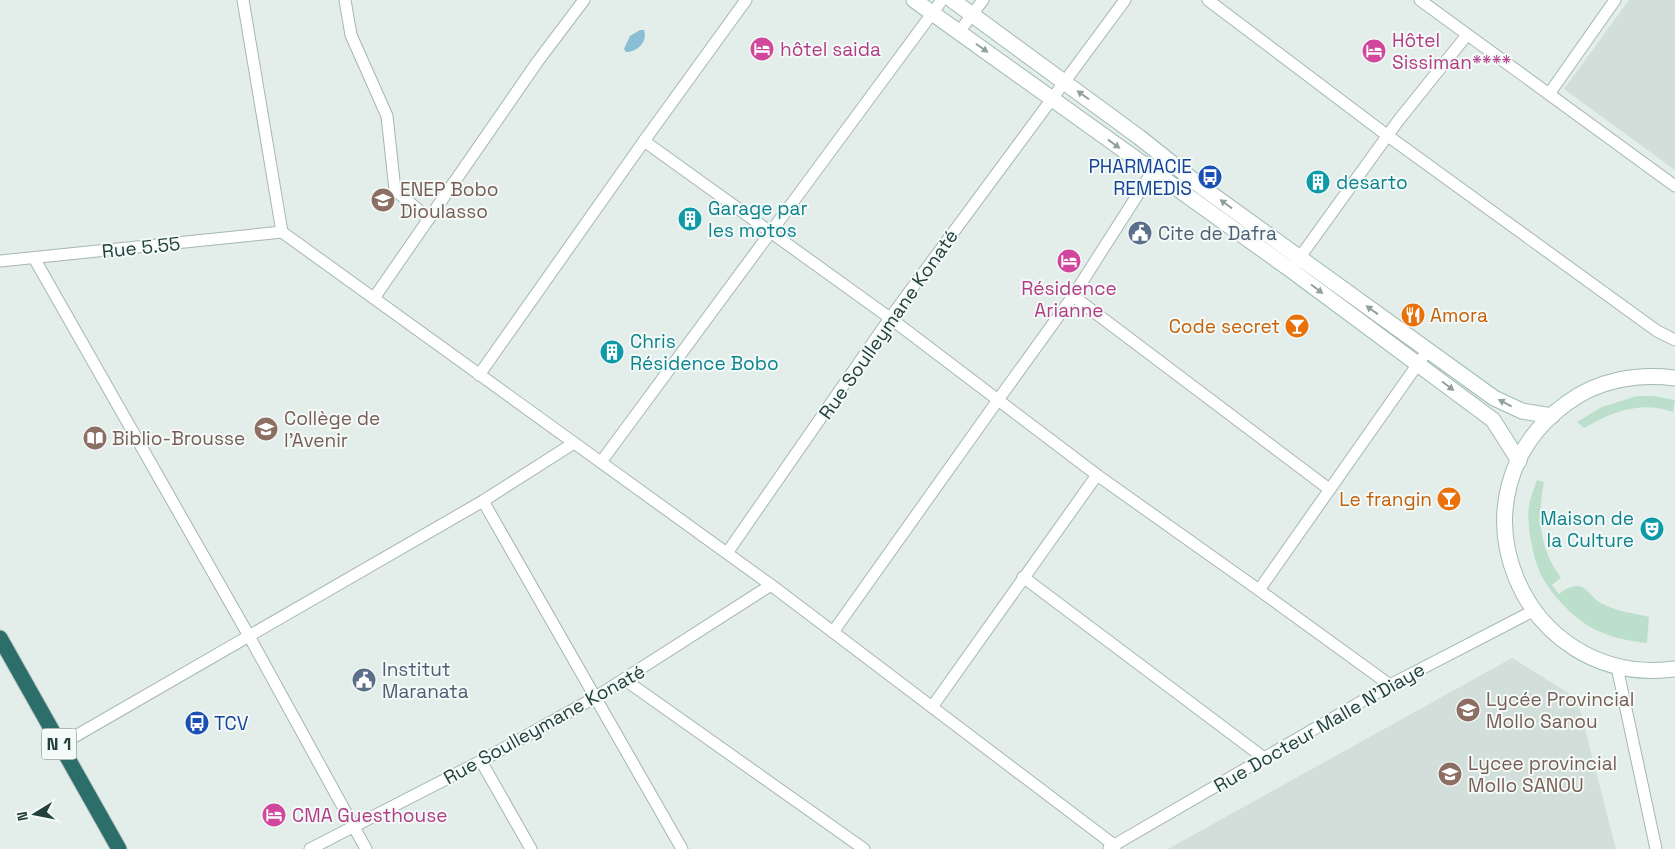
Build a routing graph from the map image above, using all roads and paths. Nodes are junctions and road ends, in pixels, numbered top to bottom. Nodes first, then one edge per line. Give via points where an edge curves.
1 (242, 0) edge
2 (345, 0) edge
3 (584, 0) edge
4 (746, 0) edge
5 (914, 0) edge
6 (942, 0) edge
7 (952, 0) edge
8 (983, 0) edge
9 (1125, 0) edge
10 (1208, 0) edge
11 (1420, 0) edge
12 (1612, 1) edge
13 (932, 13) junction
14 (972, 14) junction
15 (959, 32) junction
16 (1467, 35) junction
17 (1064, 82) junction
18 (1549, 94) junction
19 (1052, 98) junction
20 (1388, 136) junction
21 (644, 141) junction
22 (1163, 155) junction
23 (1152, 172) junction
24 (1675, 186) edge
25 (429, 219) junction
26 (771, 231) junction
27 (282, 232) junction
28 (34, 258) junction
29 (0, 261) edge
30 (1296, 264) junction
31 (1073, 296) junction
32 (374, 298) junction
33 (890, 318) junction
34 (1675, 340) edge
35 (1427, 351) junction
36 (1418, 364) junction
37 (479, 375) junction
38 (1675, 378) edge
39 (998, 400) junction
40 (1552, 416) junction
41 (574, 443) junction
42 (1519, 461) junction
43 (601, 462) junction
44 (1097, 475) junction
45 (1329, 489) junction
46 (484, 501) junction
47 (727, 554) junction
48 (1023, 577) junction
49 (771, 585) junction
50 (1260, 590) junction
51 (1533, 611) junction
52 (833, 632) junction
53 (249, 636) junction
54 (0, 638) edge
55 (1618, 667) junction
56 (1675, 669) edge
57 (625, 680) junction
58 (1390, 685) junction
59 (596, 697) junction
60 (932, 707) junction
61 (60, 745) junction
62 (1264, 758) junction
63 (481, 762) junction
64 (354, 827) junction
65 (1112, 848) edge
66 (119, 849) edge
67 (310, 849) edge
68 (366, 849) edge
69 (531, 849) edge
70 (682, 849) edge
71 (864, 849) edge
72 (1656, 849) edge

1 - 27 street
2 - 25 street via 352,35 387,116 395,190
3 - 25 street
4 - 21 street
5 - 13 main road
6 - 13 street
7 - 14 main road
8 - 14 street
9 - 17 street, Rue Soulleymane Konaté
10 - 20 street
11 - 16 street
12 - 18 street
13 - 15 main road
13 - 26 street
14 - 15 street
14 - 17 main road
15 -> 19 main road
16 - 18 street
16 - 20 street
17 - 19 street, Rue Soulleymane Konaté
22 -> 17 main road
18 - 24 street
19 -> 23 main road
19 - 33 street, Rue Soulleymane Konaté
20 - 30 street
20 - 34 street via 1657,331
21 - 26 street
21 - 37 street
22 - 23 street
30 -> 22 main road
23 - 30 main road
23 - 31 street
25 - 32 street
26 - 33 street
26 - 43 street
27 - 28 street, Rue 5.55
27 - 32 street
28 - 29 street, Rue 5.55
28 - 53 street
35 -> 30 main road
30 -> 36 main road
31 - 39 street
31 - 45 street
32 - 37 street
33 - 39 street
33 - 47 street, Rue Soulleymane Konaté
35 - 36 street
40 -> 35 main road via 1507,405
36 -> 42 main road via 1493,420
36 - 45 street
37 - 41 street
38 - 40 main road via 1638,377 1603,384 1581,394
39 - 44 street
39 - 52 street
40 - 42 main road via 1530,441
41 - 43 street
41 - 46 street
42 - 51 main road via 1507,500 1506,540 1516,580
43 - 47 street
44 - 48 street
44 - 50 street
45 - 50 street
46 - 53 street
46 - 59 street
47 - 49 street
48 - 60 street
48 - 62 street
49 - 52 street
49 - 57 street, Rue Soulleymane Konaté
50 - 58 street
51 - 55 main road via 1554,634 1574,648
51 - 58 street, Rue Docteur Malle N'Diaye
52 - 60 street
53 - 61 street
53 - 64 street
54 - 61 highway, N 1
55 - 56 main road
55 - 72 street
57 - 59 street, Rue Soulleymane Konaté
57 - 71 street
58 - 62 street, Rue Docteur Malle N'Diaye
59 - 63 street, Rue Soulleymane Konaté
59 - 70 street
60 - 65 street
61 - 66 highway, N 1
62 - 65 street, Rue Docteur Malle N'Diaye
63 - 64 street, Rue Soulleymane Konaté
63 - 69 street
64 - 67 street, Rue Soulleymane Konaté
64 - 68 street

